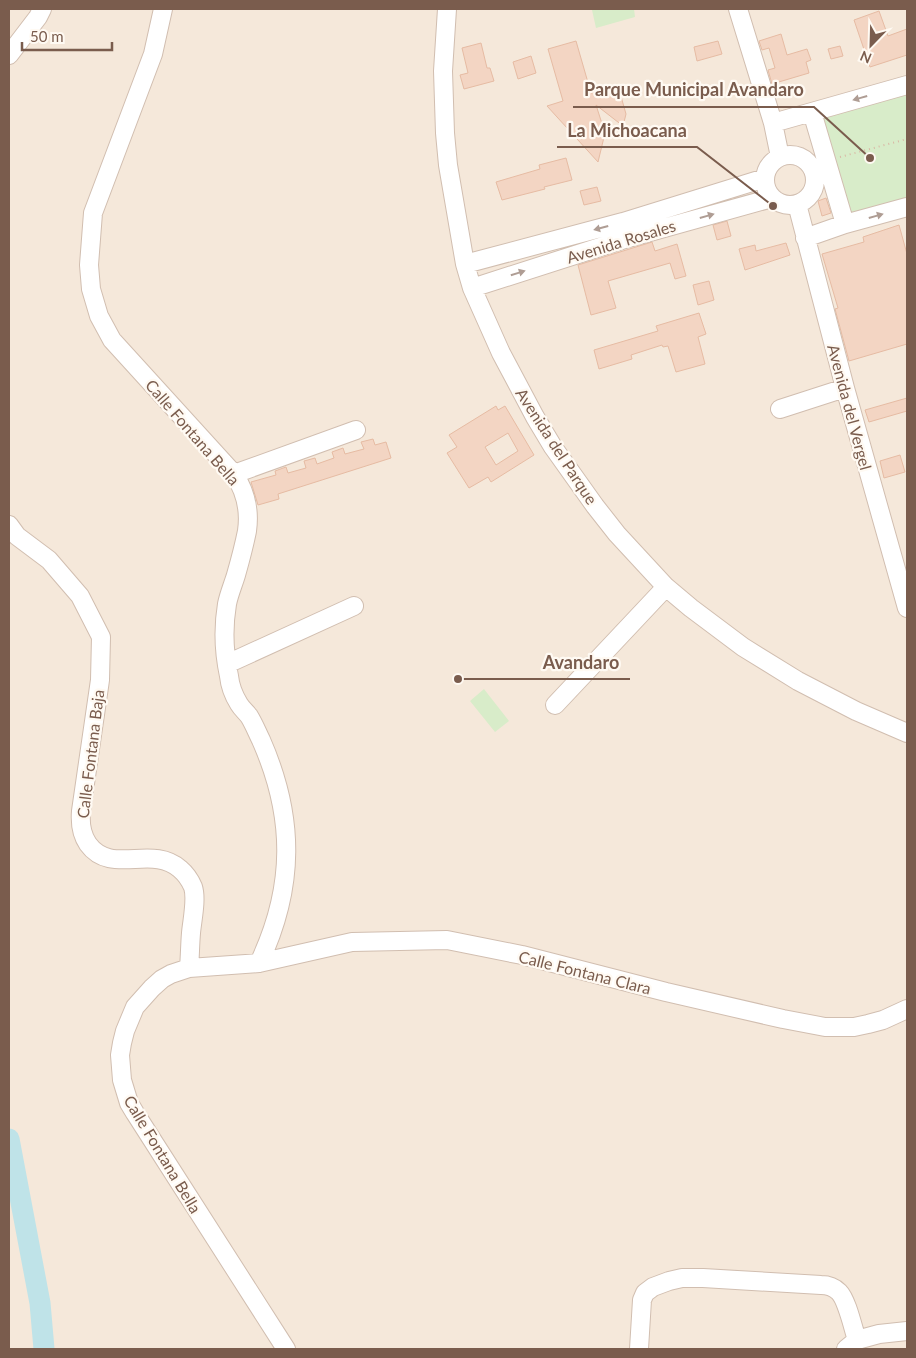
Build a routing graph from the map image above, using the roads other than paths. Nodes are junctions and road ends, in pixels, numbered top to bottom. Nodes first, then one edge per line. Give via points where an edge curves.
1 (42, 9) edge
2 (163, 9) edge
3 (448, 9) edge
4 (738, 9) edge
5 (9, 55) edge
6 (907, 85) edge
7 (812, 112) junction
8 (772, 123) junction
9 (780, 157) junction
10 (823, 167) junction
11 (765, 178) junction
12 (772, 198) junction
13 (797, 204) junction
14 (907, 207) edge
15 (845, 224) junction
16 (625, 230) junction
17 (805, 238) junction
18 (466, 264) junction
19 (472, 288) junction
20 (845, 388) junction
21 (780, 409) dead end
22 (356, 430) dead end
23 (234, 474) junction
24 (9, 525) edge
25 (666, 587) junction
26 (354, 606) dead end
27 (907, 608) edge
28 (227, 664) junction
29 (555, 705) dead end
30 (907, 733) edge
31 (259, 963) junction
32 (189, 968) junction
33 (907, 1009) edge
34 (907, 1331) edge
35 (852, 1345) edge
36 (286, 1349) edge
37 (639, 1349) edge

1 - 5 street
2 - 23 street, Calle Fontana Bella via 153,54 93,213 89,265 91,289 99,316 112,340
3 - 18 street, Avenida del Parque via 443,71 445,133
4 - 8 street
6 -> 7 street
7 - 8 street
7 - 10 street
8 - 9 street
9 - 10 street via 796,156 810,166
9 - 11 street via 769,166
10 - 13 street via 809,196
10 - 15 street
11 - 12 street via 766,189
11 - 16 street, Avenida Rosales
12 - 13 street via 786,205
16 -> 12 street, Avenida Rosales
13 - 17 street, Avenida del Vergel
15 -> 14 street
15 - 17 street
16 -> 18 street, Avenida Rosales
19 -> 16 street, Avenida Rosales
17 - 20 street, Avenida del Vergel
18 - 19 street, Avenida del Parque
19 - 25 street, Avenida del Parque via 500,353 553,447 606,520
20 - 21 street
20 - 27 street, Avenida del Vergel
22 - 23 street
23 - 28 street, Calle Fontana Bella via 245,497 248,521 227,604 224,631
24 - 32 street, Calle Fontana Baja via 17,536 49,560 80,596 101,637 100,680 80,818 82,833 94,851 107,858 158,858 172,863 188,877 194,890
25 - 29 street
25 - 30 street, Avenida del Parque via 716,628 784,673 856,711
26 - 28 street
28 - 31 street, Calle Fontana Bella via 233,694 254,725 269,759 280,794 286,830 282,898
31 - 32 street, Calle Fontana Bella
31 - 33 street, Calle Fontana Clara via 352,942 447,940 825,1027 868,1024
32 - 36 street, Calle Fontana Bella via 162,979 136,1008 122,1043 122,1080 135,1113
34 - 35 street via 879,1334
35 - 37 street via 842,1295 831,1286 682,1278 653,1287 645,1293 640,1308

